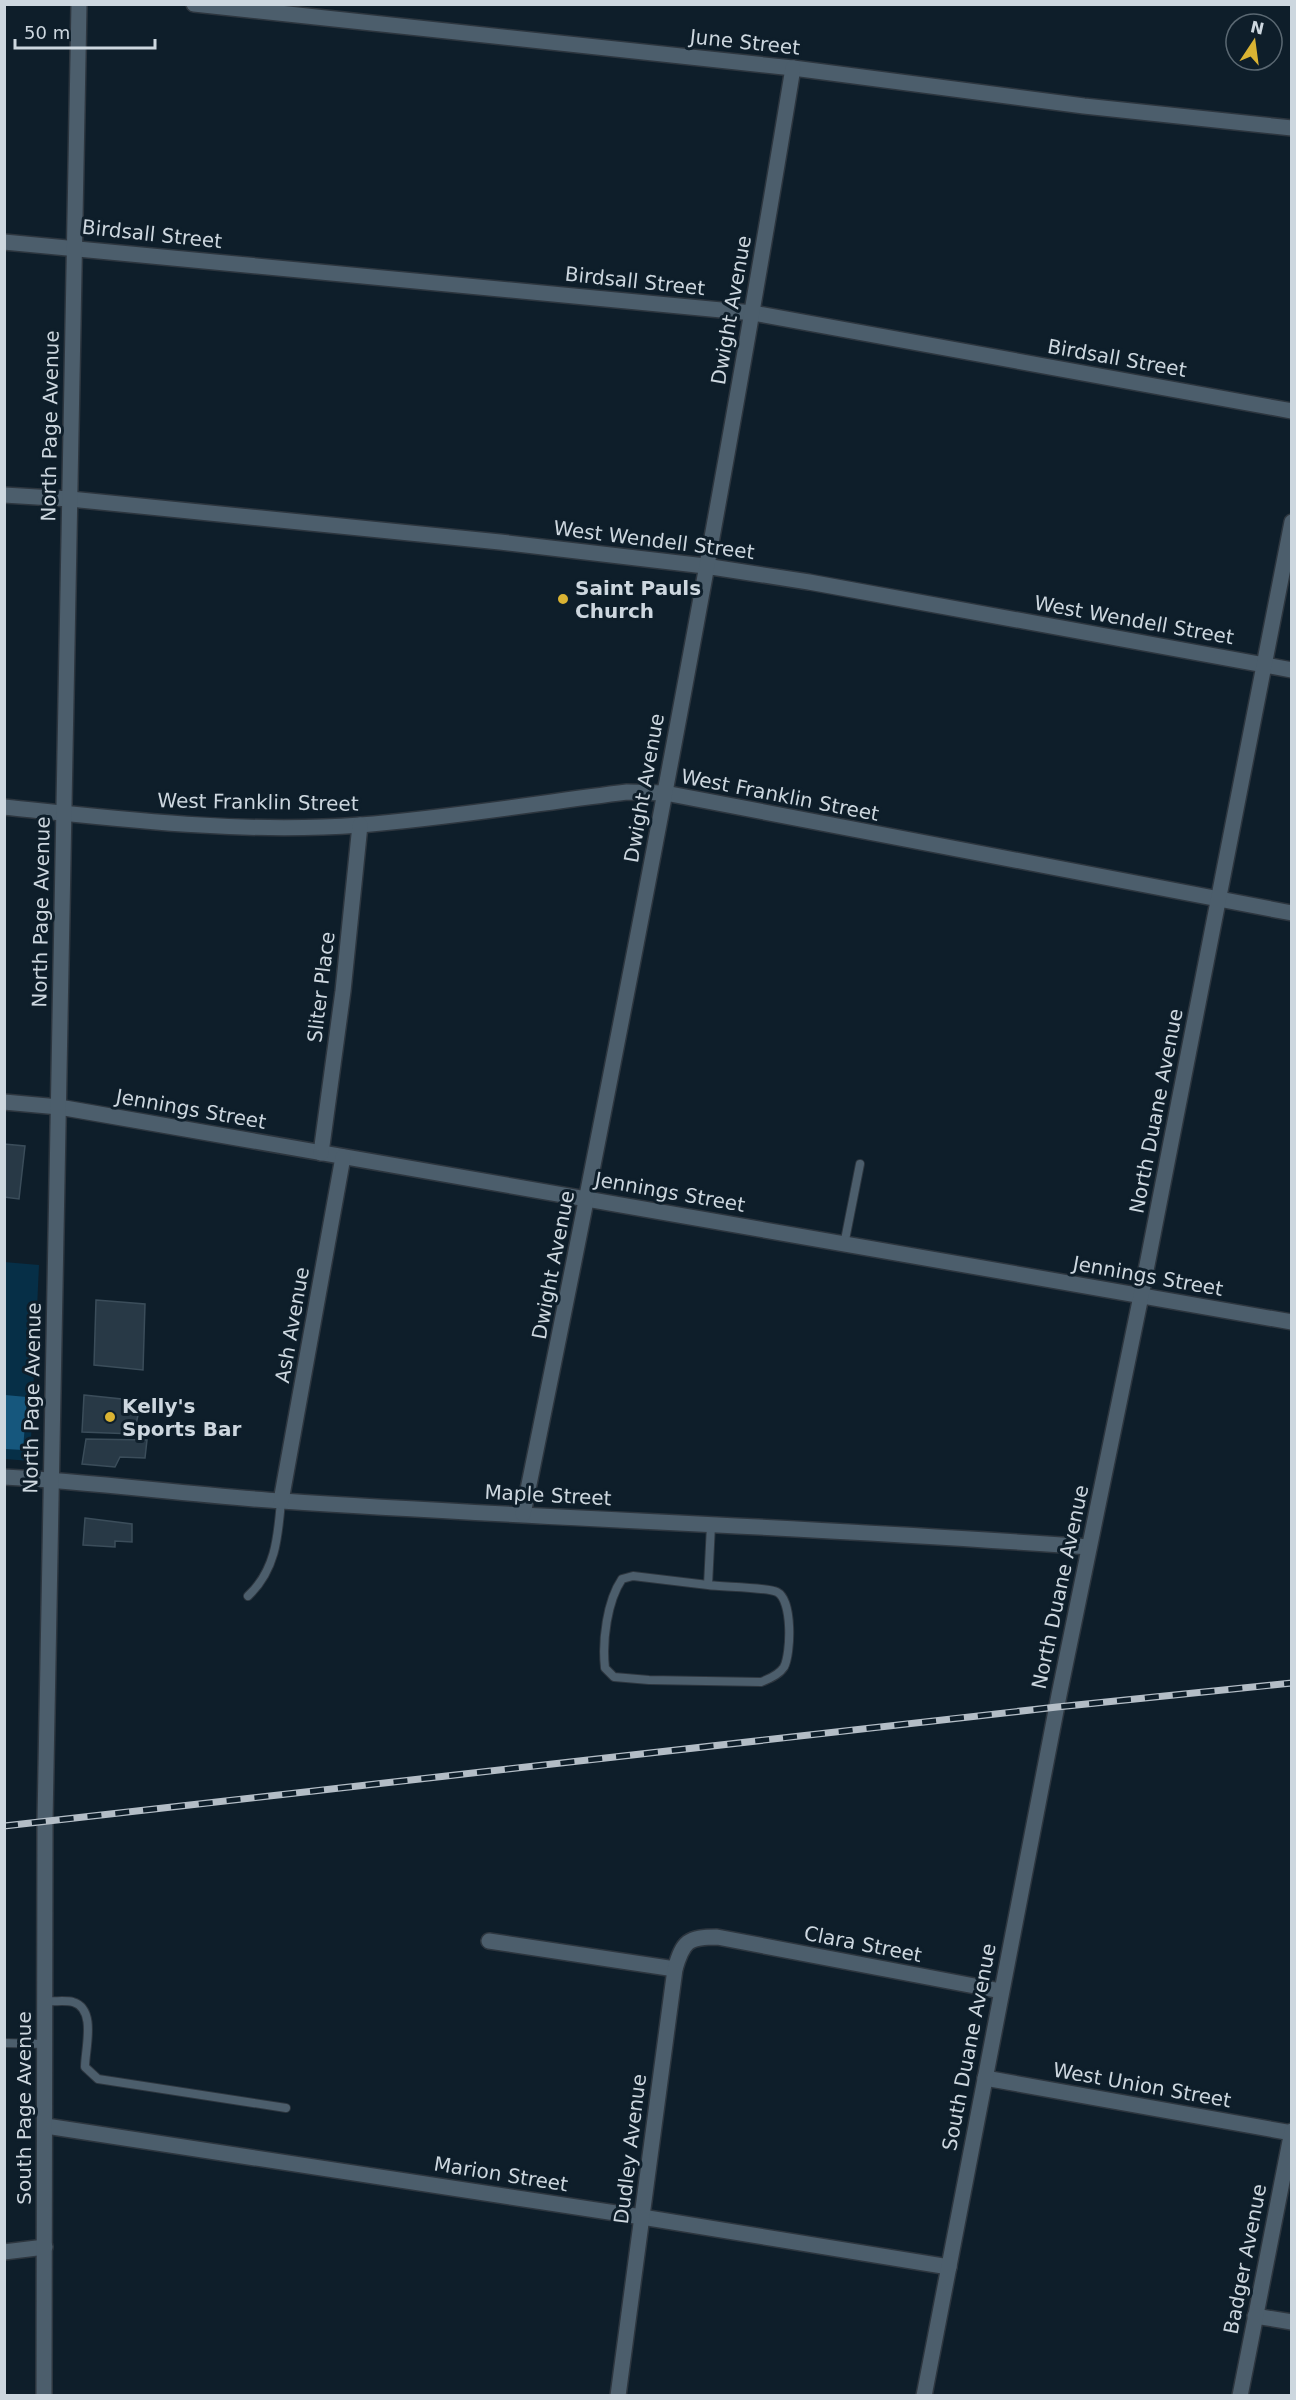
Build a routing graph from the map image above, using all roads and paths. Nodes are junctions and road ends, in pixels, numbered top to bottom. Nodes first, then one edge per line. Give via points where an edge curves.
1 (79, 4) edge
2 (194, 4) edge
3 (793, 68) junction
4 (1292, 128) edge
5 (4, 242) edge
6 (75, 247) junction
7 (753, 313) junction
8 (1292, 411) edge
9 (4, 495) edge
10 (70, 499) junction
11 (1292, 522) edge
12 (705, 566) junction
13 (1264, 665) junction
14 (1292, 670) edge
15 (665, 793) junction
16 (4, 807) edge
17 (64, 813) junction
18 (360, 825) junction
19 (1220, 899) junction
20 (1292, 913) edge
21 (4, 1102) edge
22 (58, 1107) junction
23 (321, 1153) junction
24 (343, 1157) junction
25 (860, 1164) dead end
26 (588, 1198) junction
27 (844, 1245) junction
28 (1141, 1296) junction
29 (1292, 1322) edge
30 (4, 1477) edge
31 (52, 1479) junction
32 (282, 1501) junction
33 (524, 1514) junction
34 (711, 1525) junction
35 (1089, 1546) junction
36 (708, 1585) junction
37 (248, 1596) dead end
38 (1057, 1707) joint
39 (45, 1821) joint
40 (717, 1937) joint
41 (489, 1941) dead end
42 (675, 1969) junction
43 (1001, 1991) junction
44 (45, 2001) junction
45 (4, 2043) edge
46 (45, 2044) junction
47 (985, 2078) junction
48 (286, 2108) dead end
49 (46, 2126) junction
50 (1291, 2132) edge
51 (642, 2217) junction
52 (45, 2247) junction
53 (4, 2252) edge
54 (949, 2267) junction
55 (1255, 2316) junction
56 (1292, 2322) edge
57 (44, 2396) edge
58 (618, 2396) edge
59 (924, 2396) edge
60 (1240, 2396) edge

1 - 6 street, North Page Avenue
2 - 3 street, June Street
3 - 4 street, June Street
3 - 7 street, Dwight Avenue
5 - 6 street, Birdsall Street
6 - 7 street, Birdsall Street
6 - 10 street, North Page Avenue
7 - 8 street, Birdsall Street
7 - 12 street, Dwight Avenue
9 - 10 street, West Wendell Street
10 - 12 street, West Wendell Street
10 - 17 street, North Page Avenue
11 - 13 street, North Duane Avenue
12 - 13 street, West Wendell Street
12 - 15 street, Dwight Avenue
13 - 14 street, West Wendell Street
13 - 19 street, North Duane Avenue
15 - 18 street, West Franklin Street via 627,792
15 - 19 street, West Franklin Street
15 - 26 street, Dwight Avenue
16 - 17 street, West Franklin Street
17 - 18 street, West Franklin Street via 177,824
17 - 22 street, North Page Avenue
18 - 23 street, Sliter Place
19 - 20 street, West Franklin Street
19 - 28 street, North Duane Avenue
21 - 22 street, Jennings Street
22 - 23 street, Jennings Street
22 - 31 street, North Page Avenue
23 - 24 street, Jennings Street
24 - 26 street, Jennings Street
24 - 32 street, Ash Avenue
25 - 27 lane
26 - 27 street, Jennings Street
26 - 33 street, Dwight Avenue
27 - 28 street, Jennings Street
28 - 29 street, Jennings Street
28 - 35 street, North Duane Avenue
30 - 31 street, Maple Street
31 - 32 street, Maple Street
31 - 39 street, North Page Avenue
32 - 33 street, Maple Street
32 - 37 lane via 277,1547 267,1572
33 - 34 street, Maple Street
34 - 35 street, Maple Street
34 - 36 lane
35 - 38 street, North Duane Avenue
36 - 36 lane via 777,1592 786,1601 790,1615 785,1666 775,1676 761,1682 649,1680 614,1677 605,1668 603,1650 615,1589 622,1579 633,1576
38 - 43 street, South Duane Avenue
39 - 44 street, South Page Avenue
40 - 42 street, Dudley Avenue via 688,1941
40 - 43 street, Clara Street
41 - 42 street
42 - 51 street, Dudley Avenue
43 - 47 street, South Duane Avenue
44 - 46 street, South Page Avenue
44 - 48 lane via 73,2002 82,2007 88,2021 85,2067 98,2079
45 - 46 lane
46 - 49 street, South Page Avenue
47 - 50 street, West Union Street
47 - 54 street, South Duane Avenue
49 - 51 street, Marion Street
49 - 52 street, South Page Avenue
50 - 55 street, Badger Avenue
51 - 54 street, Marion Street
51 - 58 street, Dudley Avenue
52 - 53 street
52 - 57 street, South Page Avenue
54 - 59 street, South Duane Avenue
55 - 56 street
55 - 60 street, Badger Avenue

